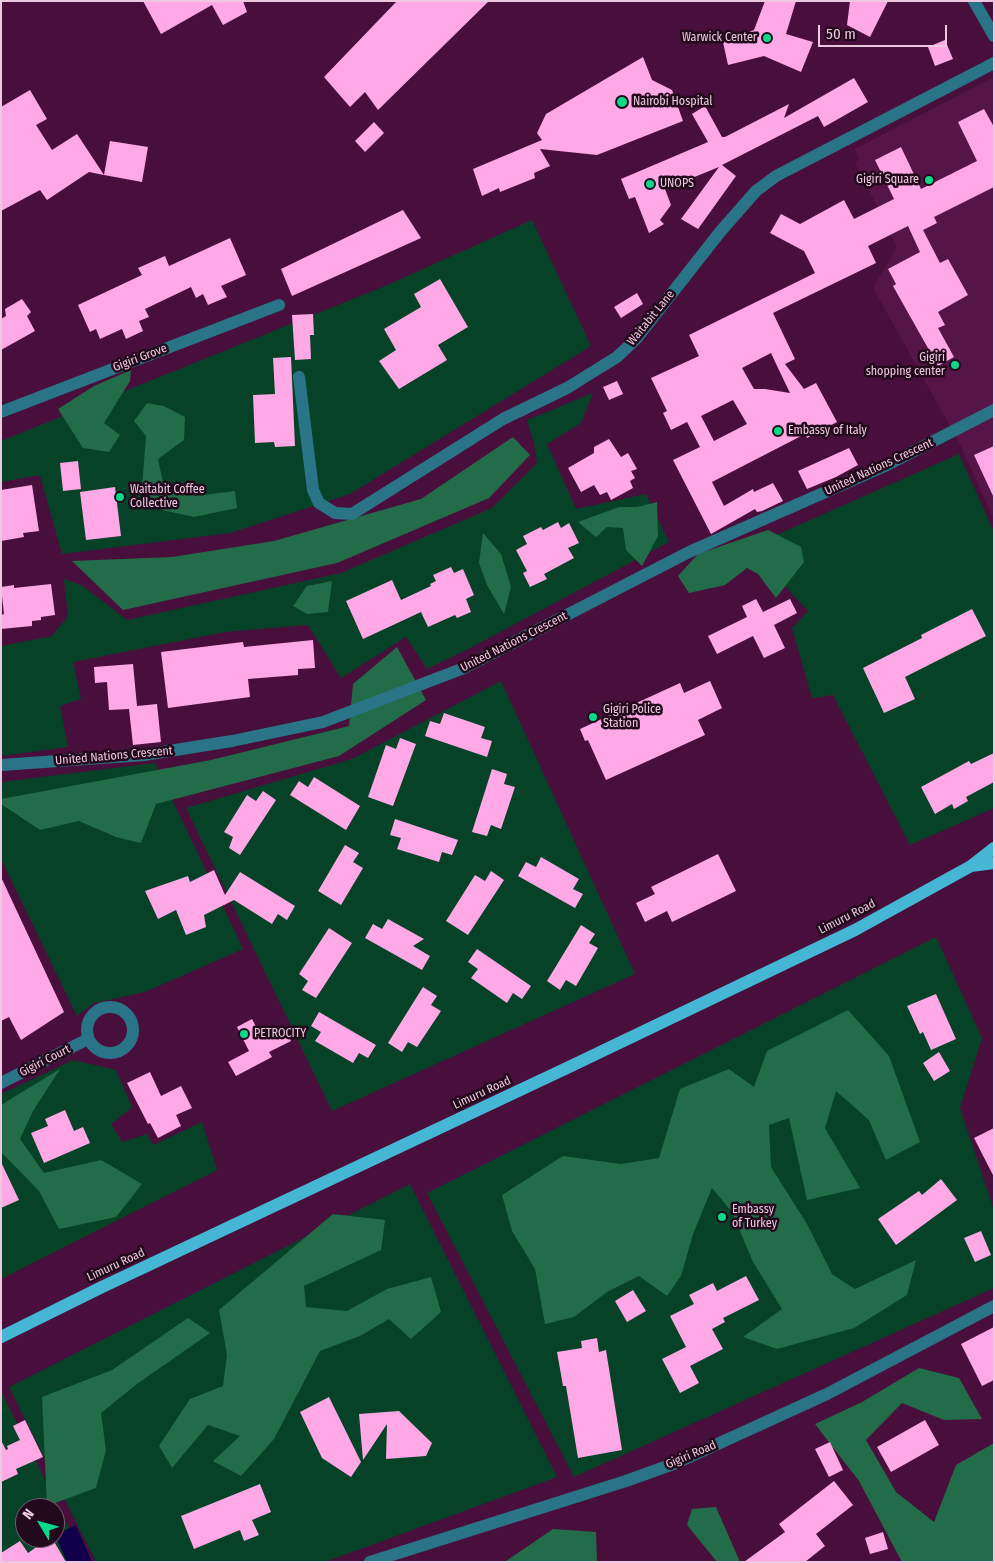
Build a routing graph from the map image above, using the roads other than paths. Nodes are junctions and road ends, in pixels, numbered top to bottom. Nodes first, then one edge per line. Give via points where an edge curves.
1 (974, 1) edge
2 (994, 36) edge
3 (994, 63) edge
4 (279, 305) dead end
5 (299, 377) dead end
6 (994, 410) edge
7 (1, 412) edge
8 (1, 765) edge
9 (994, 848) edge
10 (994, 864) edge
11 (972, 866) junction
12 (88, 1039) dead end
13 (1, 1083) edge
14 (994, 1306) edge
15 (1, 1337) edge
16 (370, 1562) edge

1 - 2 street
3 - 5 street, Waitabit Lane via 776,176 756,191 636,339 617,357 567,388 503,419 352,514 335,513 319,503 313,490
4 - 7 street, Gigiri Grove
6 - 8 street, United Nations Crescent via 887,465 689,552 464,668 323,722 144,755
9 - 11 main road, Limuru Road
10 - 11 main road, Limuru Road
11 - 15 main road, Limuru Road via 855,930 102,1286
12 - 13 street, Gigiri Court
14 - 16 street, Gigiri Road via 827,1394 676,1462 626,1481

